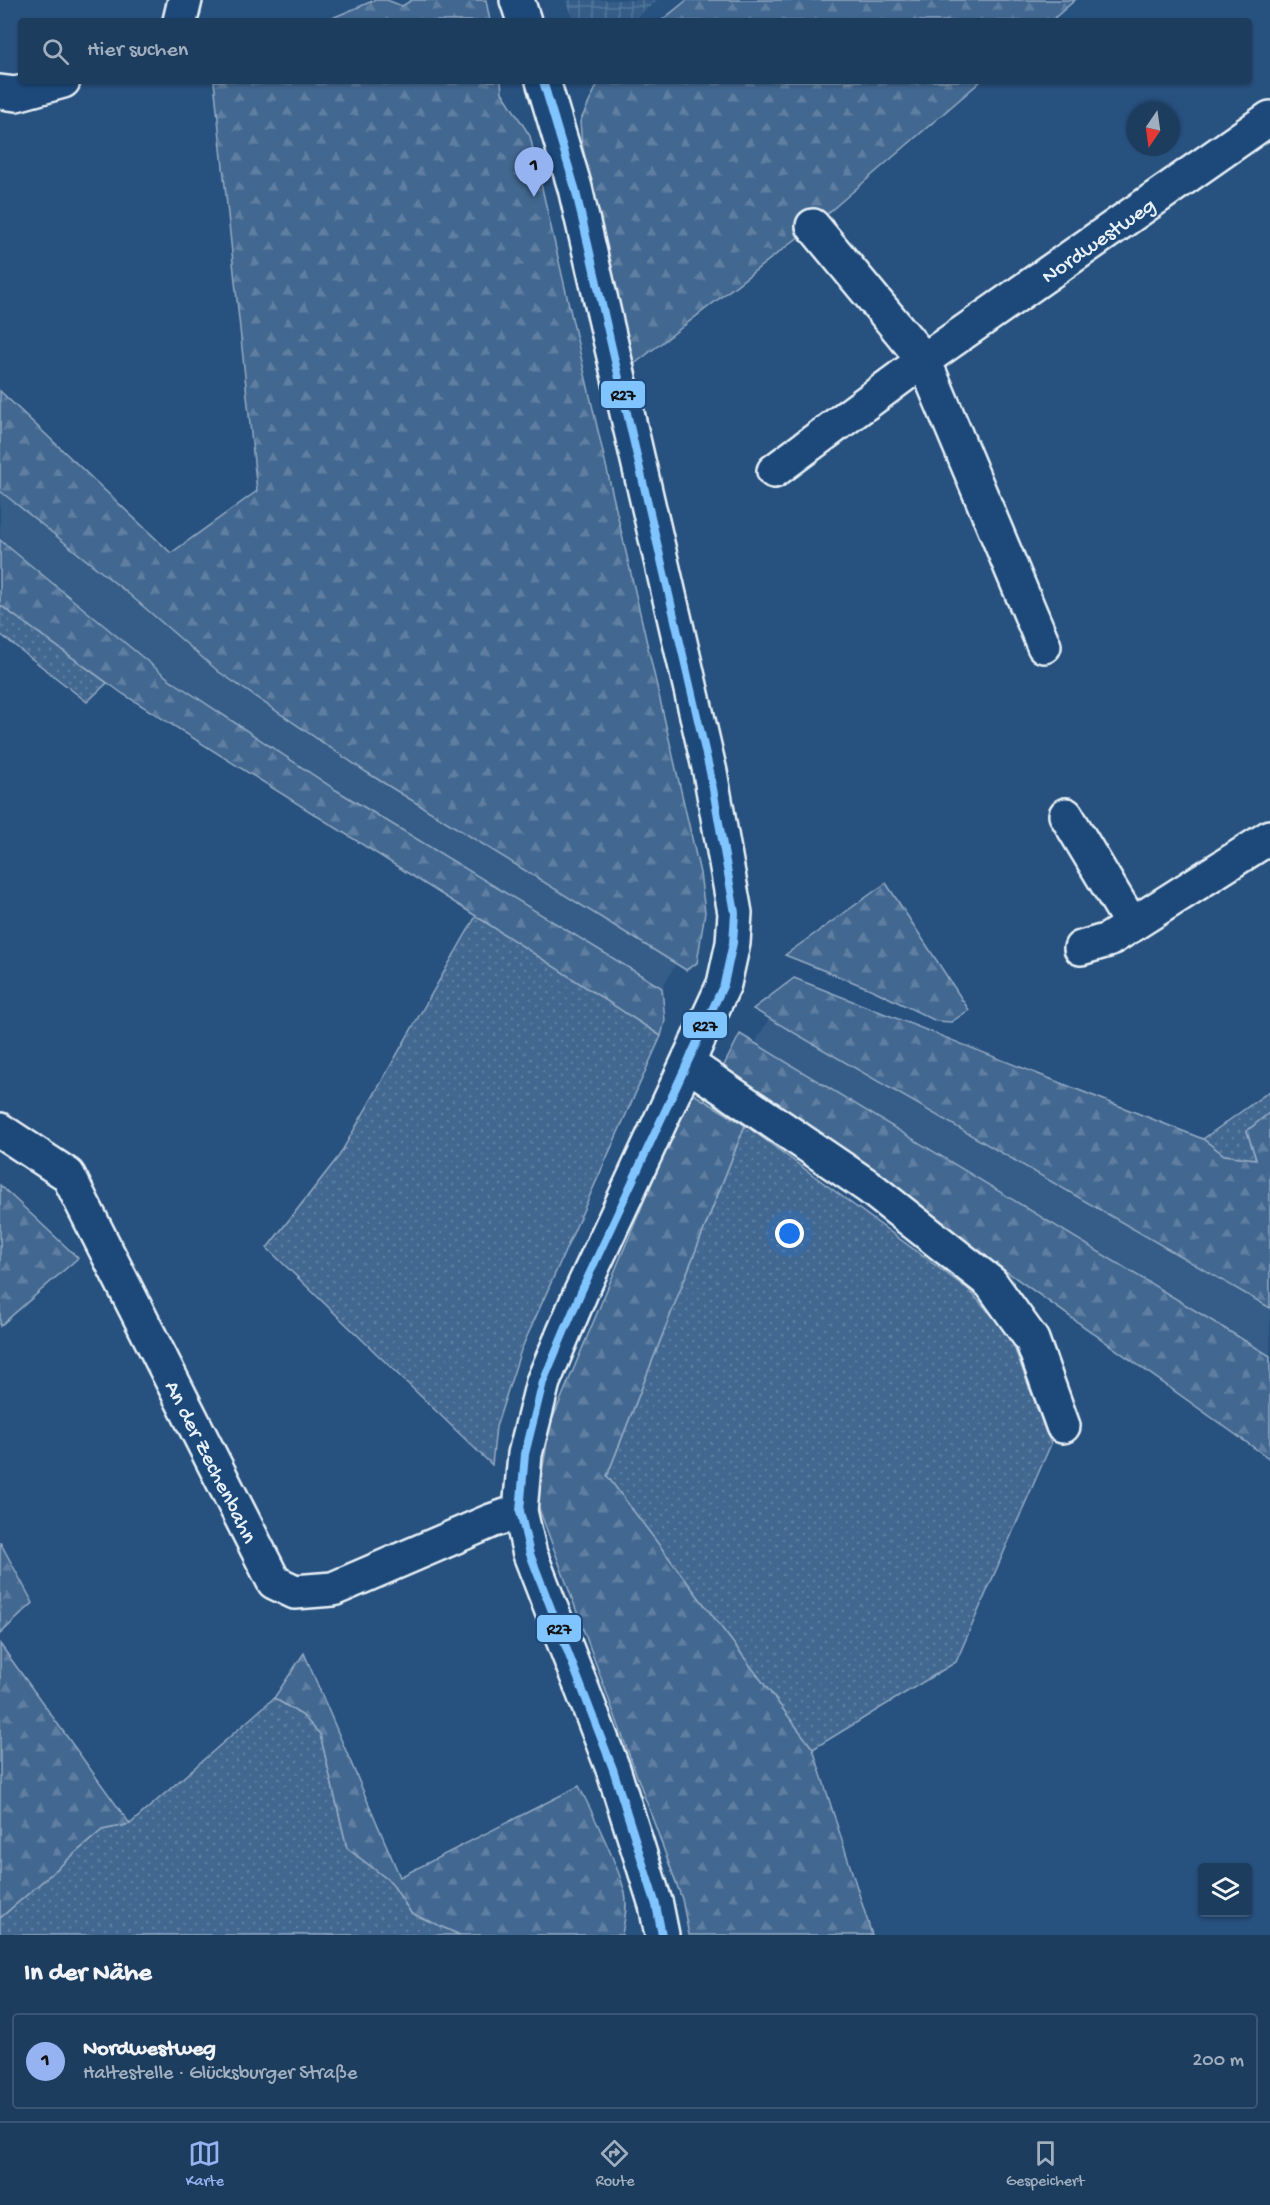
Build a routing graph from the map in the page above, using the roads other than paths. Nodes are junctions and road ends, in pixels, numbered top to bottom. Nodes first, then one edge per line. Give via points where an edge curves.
1 (185, 0) edge
2 (517, 0) edge
3 (181, 18) edge
4 (523, 18) edge
5 (52, 84) edge
6 (544, 84) edge
7 (0, 92) edge
8 (1270, 118) edge
9 (813, 226) dead end
10 (924, 360) junction
11 (774, 471) dead end
12 (1044, 646) dead end
13 (1066, 815) dead end
14 (1270, 837) edge
15 (1132, 925) junction
16 (1082, 948) dead end
17 (688, 1064) junction
18 (0, 1130) edge
19 (1063, 1426) dead end
20 (520, 1511) junction
21 (662, 1935) edge

1 - 3 main road
2 - 4 main road
5 - 7 main road via 16,94
6 - 17 main road via 575,188 662,561 710,772 735,913 724,984
8 - 10 main road, Nordwestweg
9 - 10 main road
10 - 11 main road, Nordwestweg
10 - 12 main road
13 - 15 main road
14 - 15 main road
15 - 16 main road via 1108,940
17 - 19 main road via 869,1187 991,1283 1032,1340
17 - 20 main road via 543,1382 525,1454
18 - 20 main road, An der Zechenbahn via 68,1175 274,1582 295,1592 333,1589
20 - 21 main road via 531,1554 613,1769

